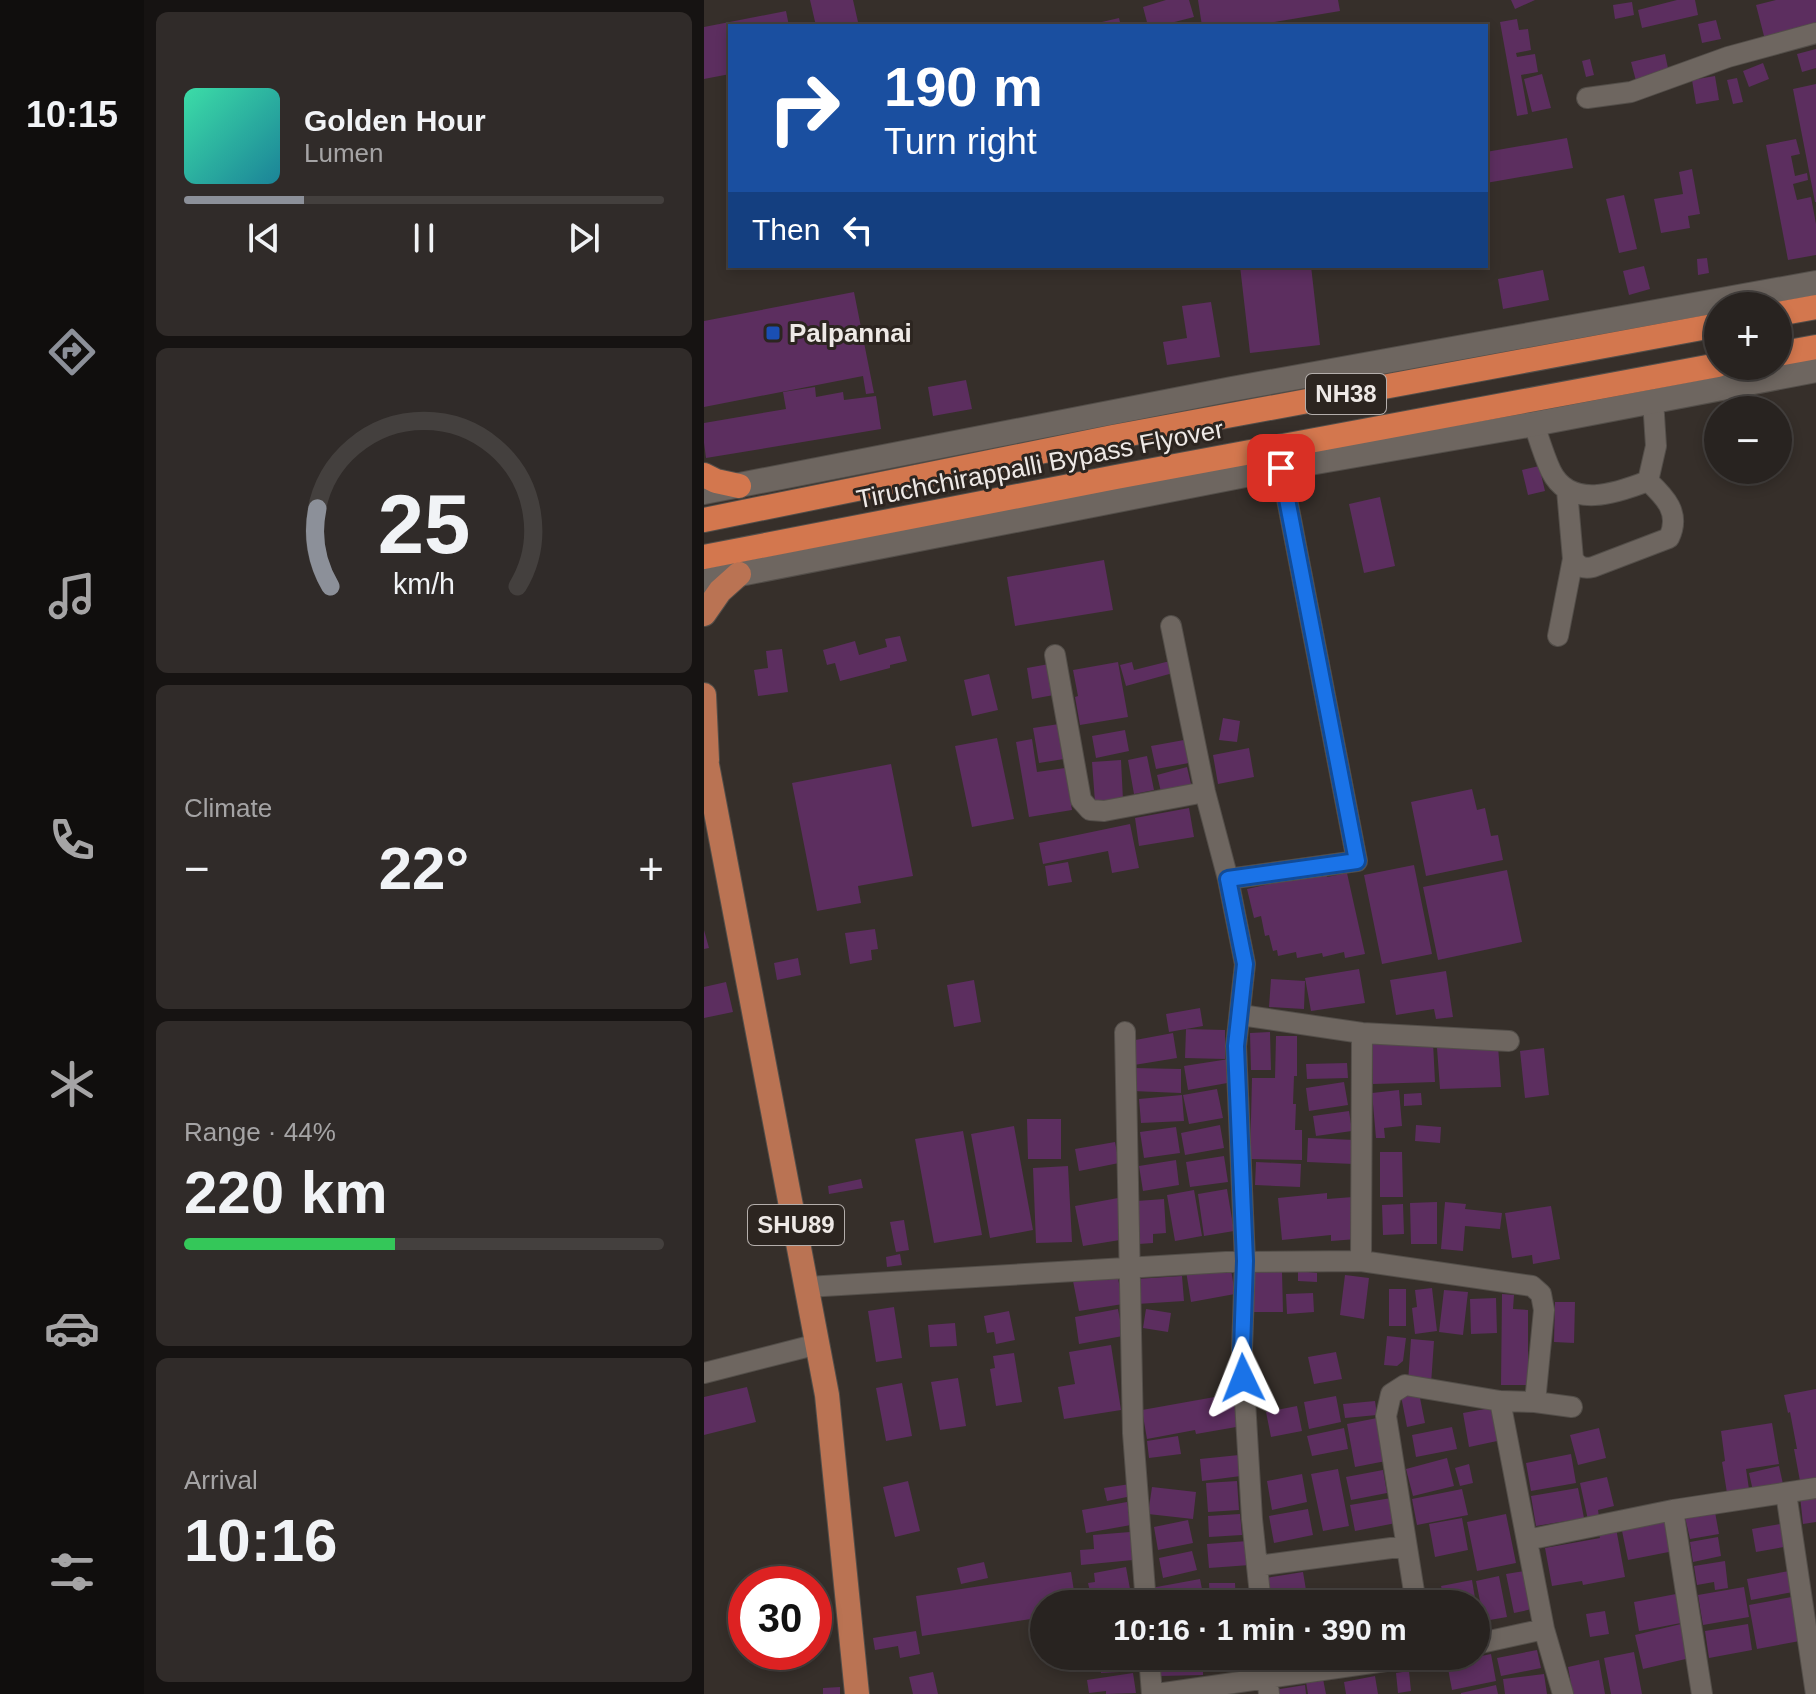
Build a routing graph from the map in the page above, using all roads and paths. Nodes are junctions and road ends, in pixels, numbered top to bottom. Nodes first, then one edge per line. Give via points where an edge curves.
1 (1816, 33) edge
2 (1587, 98) dead end
3 (1816, 283) edge
4 (1816, 307) edge
5 (1792, 311) edge
6 (1704, 328) edge
7 (1816, 347) edge
8 (1792, 351) edge
9 (1704, 368) edge
10 (1816, 370) edge
11 (1653, 400) junction
12 (1534, 424) junction
13 (1281, 468) junction
14 (704, 475) edge
15 (1648, 481) junction
16 (739, 486) junction
17 (1567, 490) junction
18 (704, 492) edge
19 (704, 520) edge
20 (704, 557) edge
21 (1573, 559) junction
22 (739, 574) junction
23 (704, 581) edge
24 (704, 614) edge
25 (1171, 626) dead end
26 (1558, 636) dead end
27 (1055, 655) dead end
28 (704, 695) edge
29 (706, 754) edge
30 (1205, 792) junction
31 (1228, 879) junction
32 (1241, 1015) junction
33 (1125, 1032) dead end
34 (1362, 1033) junction
35 (1509, 1041) dead end
36 (1245, 1261) junction
37 (1361, 1261) junction
38 (1129, 1267) junction
39 (807, 1287) junction
40 (818, 1344) junction
41 (704, 1373) edge
42 (1500, 1401) junction
43 (1535, 1402) junction
44 (1572, 1407) dead end
45 (1816, 1488) edge
46 (1786, 1493) junction
47 (1673, 1510) junction
48 (1527, 1540) junction
49 (1406, 1546) junction
50 (1257, 1566) junction
51 (1145, 1590) edge
52 (1260, 1590) edge
53 (1414, 1590) edge
54 (1544, 1629) junction
55 (1490, 1641) edge
56 (1151, 1670) edge
57 (1350, 1670) edge
58 (1268, 1686) edge
59 (857, 1694) edge
60 (1155, 1694) edge
61 (1563, 1694) edge
62 (1702, 1694) edge
63 (1816, 1694) edge

1 - 2 street via 1631,92
3 - 16 street
4 - 5 highway
6 - 19 highway, Tiruchchirappalli Bypass Flyover / NH38 via 1113,437
7 - 8 highway
9 - 20 highway, Tiruchchirappalli Bypass Flyover / NH38
10 - 11 street
11 - 12 street
11 - 15 street via 1656,446
12 - 13 street
12 - 17 street via 1552,474
13 - 22 street
13 - 31 street via 1357,861
14 - 16 highway
15 - 17 street via 1601,495
15 - 21 street via 1673,515 1669,538 1585,569
16 - 18 street
17 - 21 street
21 - 26 street
22 - 23 street
22 - 24 main road
25 - 30 street
27 - 30 street via 1081,800 1090,810
28 - 29 main road, SHU89
29 - 39 main road, SHU89
30 - 31 street
31 - 32 street via 1245,964
32 - 34 street
32 - 36 street via 1236,1046
33 - 38 street
34 - 35 street
34 - 37 street
36 - 37 street
36 - 38 street
36 - 50 street via 1242,1350
37 - 43 street via 1532,1286 1541,1294 1544,1310
38 - 39 street
38 - 51 street via 1133,1433
39 - 40 main road, SHU89
40 - 41 street
40 - 59 main road, SHU89
42 - 43 street
42 - 48 street
42 - 49 street via 1405,1385 1391,1394 1386,1416
43 - 44 street
45 - 46 street
46 - 47 street
46 - 63 street
47 - 48 street
47 - 62 street
48 - 54 street
49 - 50 street
49 - 53 street
50 - 52 street
54 - 55 street
54 - 61 street
56 - 60 street
57 - 58 street
58 - 60 street

